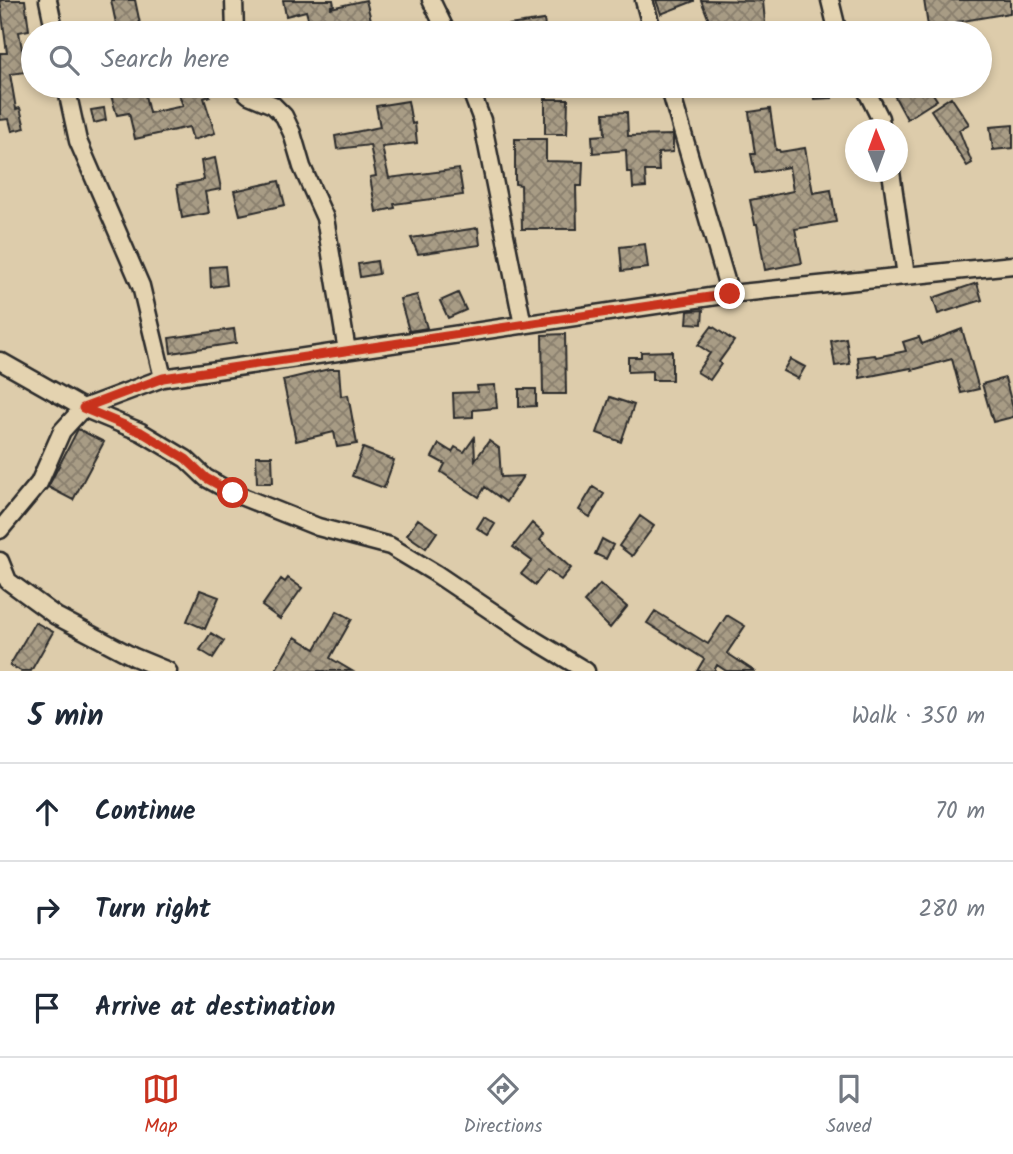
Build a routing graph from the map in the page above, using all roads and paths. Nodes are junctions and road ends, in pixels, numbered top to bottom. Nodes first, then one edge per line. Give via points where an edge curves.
1 (48, 0) edge
2 (234, 0) edge
3 (431, 0) edge
4 (643, 0) edge
5 (830, 0) edge
6 (52, 21) edge
7 (235, 21) edge
8 (441, 21) edge
9 (649, 21) edge
10 (835, 21) edge
11 (69, 98) edge
12 (257, 98) edge
13 (474, 98) edge
14 (673, 98) edge
15 (870, 98) edge
16 (880, 119) edge
17 (892, 182) edge
18 (1013, 265) edge
19 (906, 276) junction
20 (730, 294) junction
21 (523, 325) junction
22 (347, 351) junction
23 (0, 362) edge
24 (163, 378) junction
25 (83, 408) junction
26 (0, 530) edge
27 (0, 545) edge
28 (0, 561) edge
29 (168, 671) edge
30 (586, 671) edge

1 - 6 street
2 - 7 street
3 - 8 street
4 - 9 street
5 - 10 street
11 - 24 street via 78,141 141,286
12 - 22 street via 274,105 284,117 325,218
13 - 21 street via 482,120
14 - 20 street
15 - 16 street
17 - 19 street
18 - 19 street
19 - 20 street
20 - 21 street
21 - 22 street
22 - 24 street
23 - 25 street
24 - 25 street
25 - 26 street via 62,431 38,483
25 - 30 street via 141,432 233,493 318,527 390,546
26 - 27 street
28 - 29 street via 8,581 57,616

